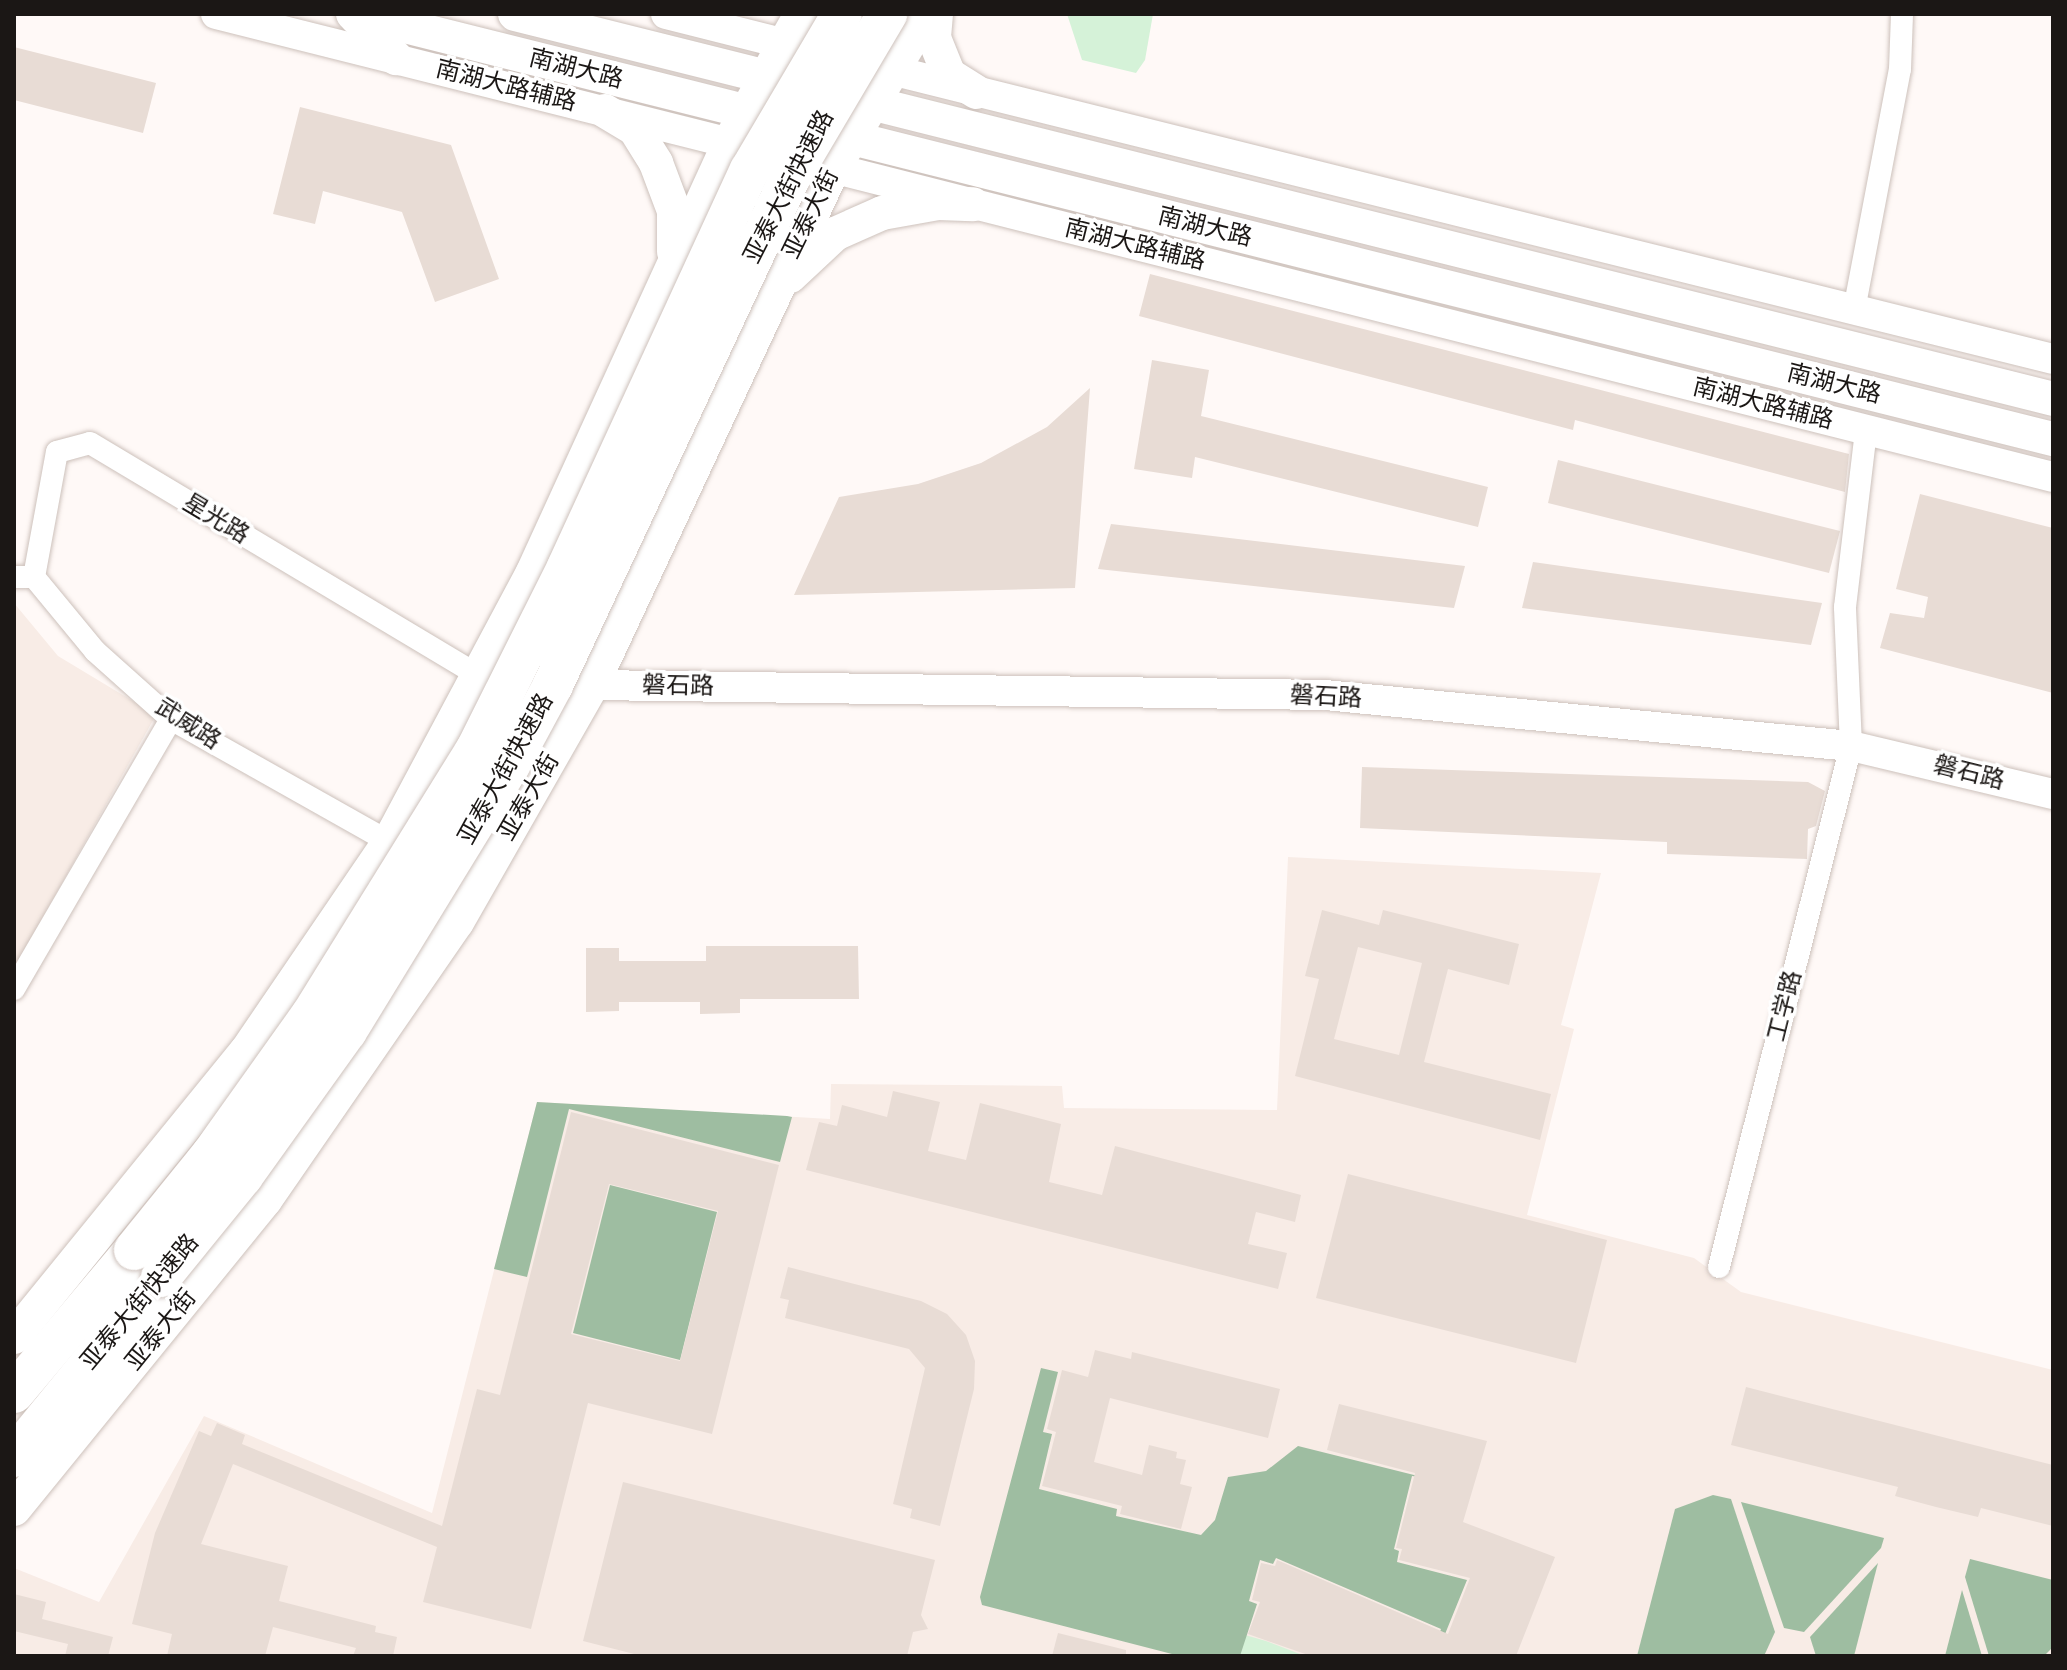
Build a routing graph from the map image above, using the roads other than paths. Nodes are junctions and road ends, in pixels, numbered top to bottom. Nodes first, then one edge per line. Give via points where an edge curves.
1 (216, 14) edge
2 (355, 14) edge
3 (515, 14) edge
4 (666, 14) edge
5 (801, 14) edge
6 (842, 14) edge
7 (887, 14) edge
8 (927, 14) edge
9 (936, 14) edge
10 (1902, 14) edge
11 (784, 43) junction
12 (396, 58) junction
13 (889, 70) junction
14 (765, 76) junction
15 (976, 92) junction
16 (870, 103) junction
17 (605, 111) junction
18 (745, 112) junction
19 (850, 138) junction
20 (729, 143) junction
21 (833, 169) junction
22 (973, 204) junction
23 (674, 260) junction
24 (769, 301) junction
25 (1854, 310) junction
26 (2053, 359) edge
27 (2053, 399) edge
28 (1866, 430) junction
29 (2053, 439) edge
30 (2053, 477) edge
31 (24, 577) edge
32 (480, 676) junction
33 (592, 685) junction
34 (171, 719) junction
35 (1851, 746) junction
36 (2053, 794) edge
37 (389, 842) junction
38 (14, 989) edge
39 (148, 1264) junction
40 (1719, 1267) dead end
41 (16, 1332) edge
42 (14, 1393) edge
43 (14, 1457) edge
44 (14, 1509) edge

1 - 12 street, 南湖大路辅路
2 - 12 main road
2 - 18 main road, 南湖大路
3 - 14 main road, 南湖大路
4 - 11 street
5 - 11 main road
6 - 39 highway, 亚泰大街快速路, bridge via 750,170 567,567 476,749 311,1015 211,1155
7 - 39 highway, 亚泰大街快速路, bridge via 789,180 553,685 503,779 347,1031 243,1176
8 - 13 main road, 亚泰大街
9 - 15 main road via 934,38 949,75
10 - 25 street via 1900,69
11 - 13 street
11 - 14 main road
12 - 17 street, 南湖大路辅路
13 - 15 street
13 - 16 main road, 亚泰大街
14 - 16 main road, 南湖大路
14 - 18 main road
15 - 25 street
16 - 19 main road, 亚泰大街
16 - 27 main road, 南湖大路
17 - 20 street, 南湖大路辅路
17 - 23 main road via 635,129 656,163 674,211
18 - 19 main road, 南湖大路
18 - 20 main road
19 - 21 main road, 亚泰大街
19 - 29 main road, 南湖大路
20 - 21 street, 南湖大路辅路
20 - 23 main road
21 - 22 street, 南湖大路辅路
21 - 24 main road, 亚泰大街
22 - 24 main road via 909,207 858,222 814,252
22 - 28 street, 南湖大路辅路
23 - 32 main road
24 - 33 main road, 亚泰大街
25 - 26 street
28 - 30 street, 南湖大路辅路
28 - 35 street, 工学路 via 1845,607
31 - 32 street, 星光路 via 57,452 90,443
31 - 34 street, 武威路
32 - 37 main road
33 - 35 street, 磐石路 via 1325,695
33 - 44 main road, 亚泰大街 via 457,922 330,1110 185,1302
34 - 37 street, 武威路
34 - 38 street
35 - 36 street, 磐石路
35 - 40 street, 工学路
37 - 41 main road via 246,1052
39 - 42 highway, 亚泰大街快速路
39 - 43 highway, 亚泰大街快速路

